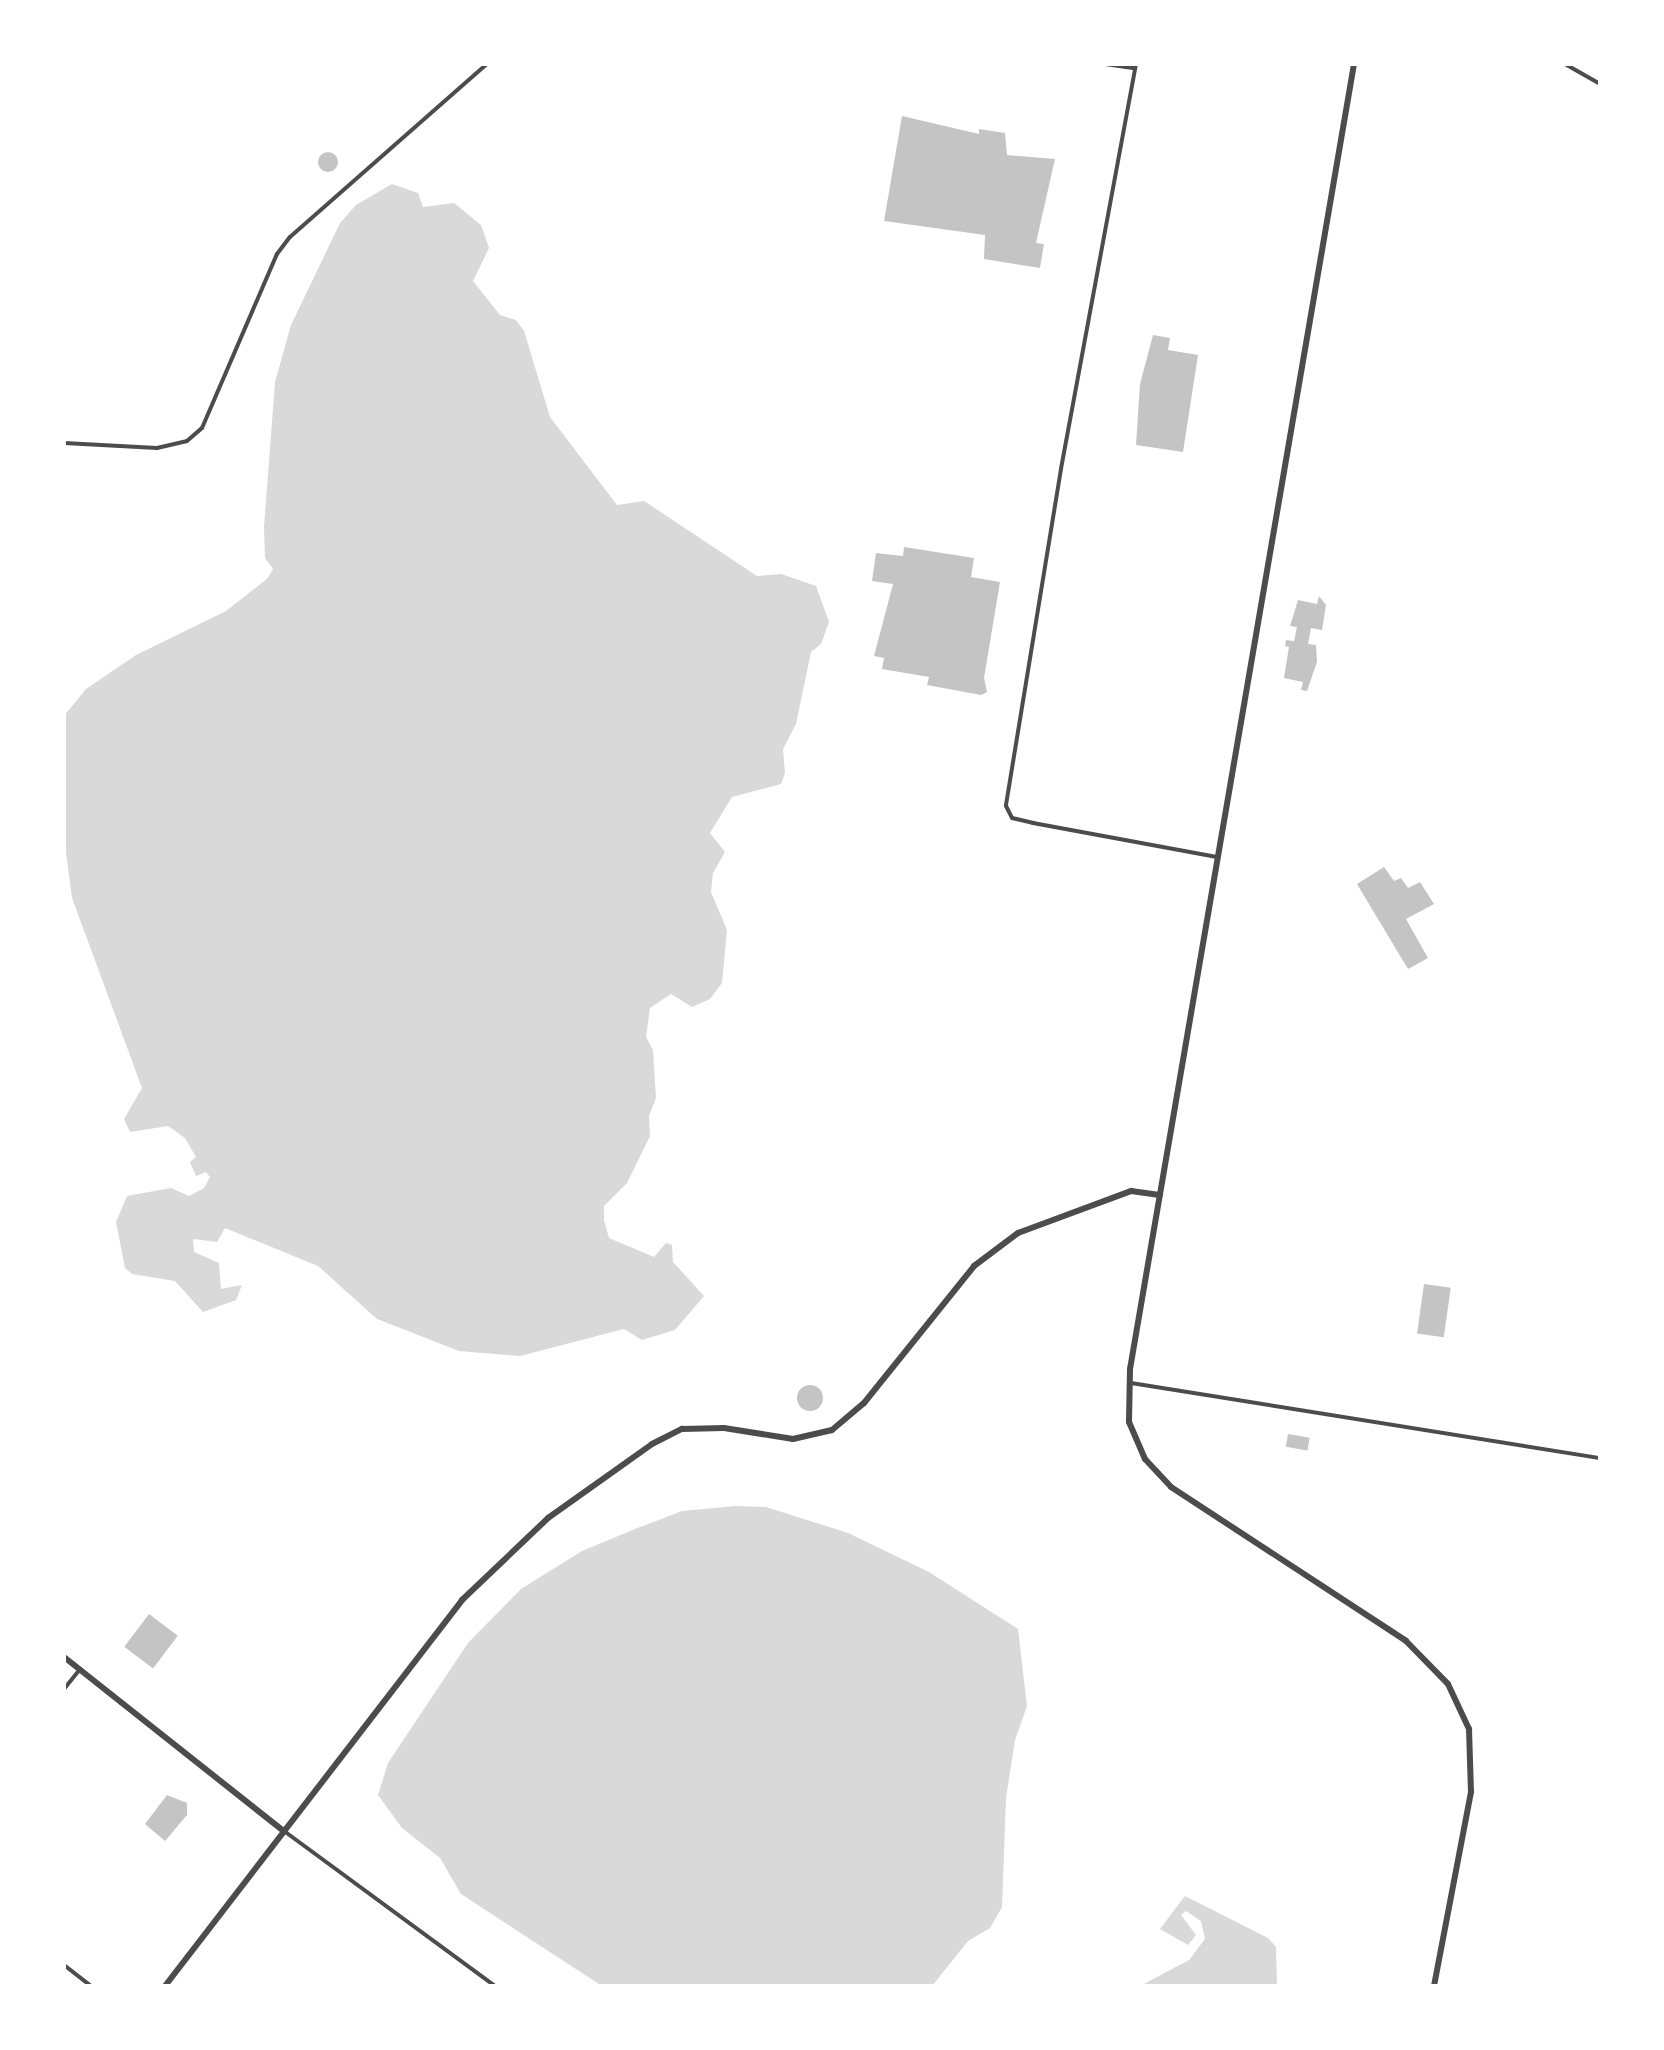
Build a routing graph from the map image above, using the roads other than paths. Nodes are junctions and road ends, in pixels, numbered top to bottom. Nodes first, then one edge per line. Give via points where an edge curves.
1 (487, 64) edge
2 (1105, 64) edge
3 (1354, 64) edge
4 (1565, 64) edge
5 (1135, 66) edge
6 (1600, 84) edge
7 (64, 443) edge
8 (1217, 857) junction
9 (1160, 1195) junction
10 (1128, 1383) junction
11 (1600, 1458) edge
12 (64, 1657) edge
13 (80, 1669) junction
14 (64, 1689) edge
15 (282, 1830) junction
16 (64, 1965) edge
17 (91, 1986) edge
18 (165, 1986) edge
19 (495, 1986) edge
20 (1434, 1986) edge

1 - 7 street via 290,237 277,254 202,428 187,441 157,448
2 - 5 street
3 - 8 street
4 - 6 street
5 - 8 street via 1006,806 1012,818
8 - 9 street
9 - 10 street
9 - 15 street via 1131,1191 1018,1233 974,1266 864,1403 832,1430 793,1439 724,1428 682,1429 652,1444 548,1518 462,1600 317,1792
10 - 11 street
10 - 20 street via 1129,1422 1156,1474 1406,1641 1448,1684 1469,1729 1471,1792
12 - 13 street
13 - 14 street
13 - 15 street
15 - 18 street
15 - 19 street
16 - 17 street

